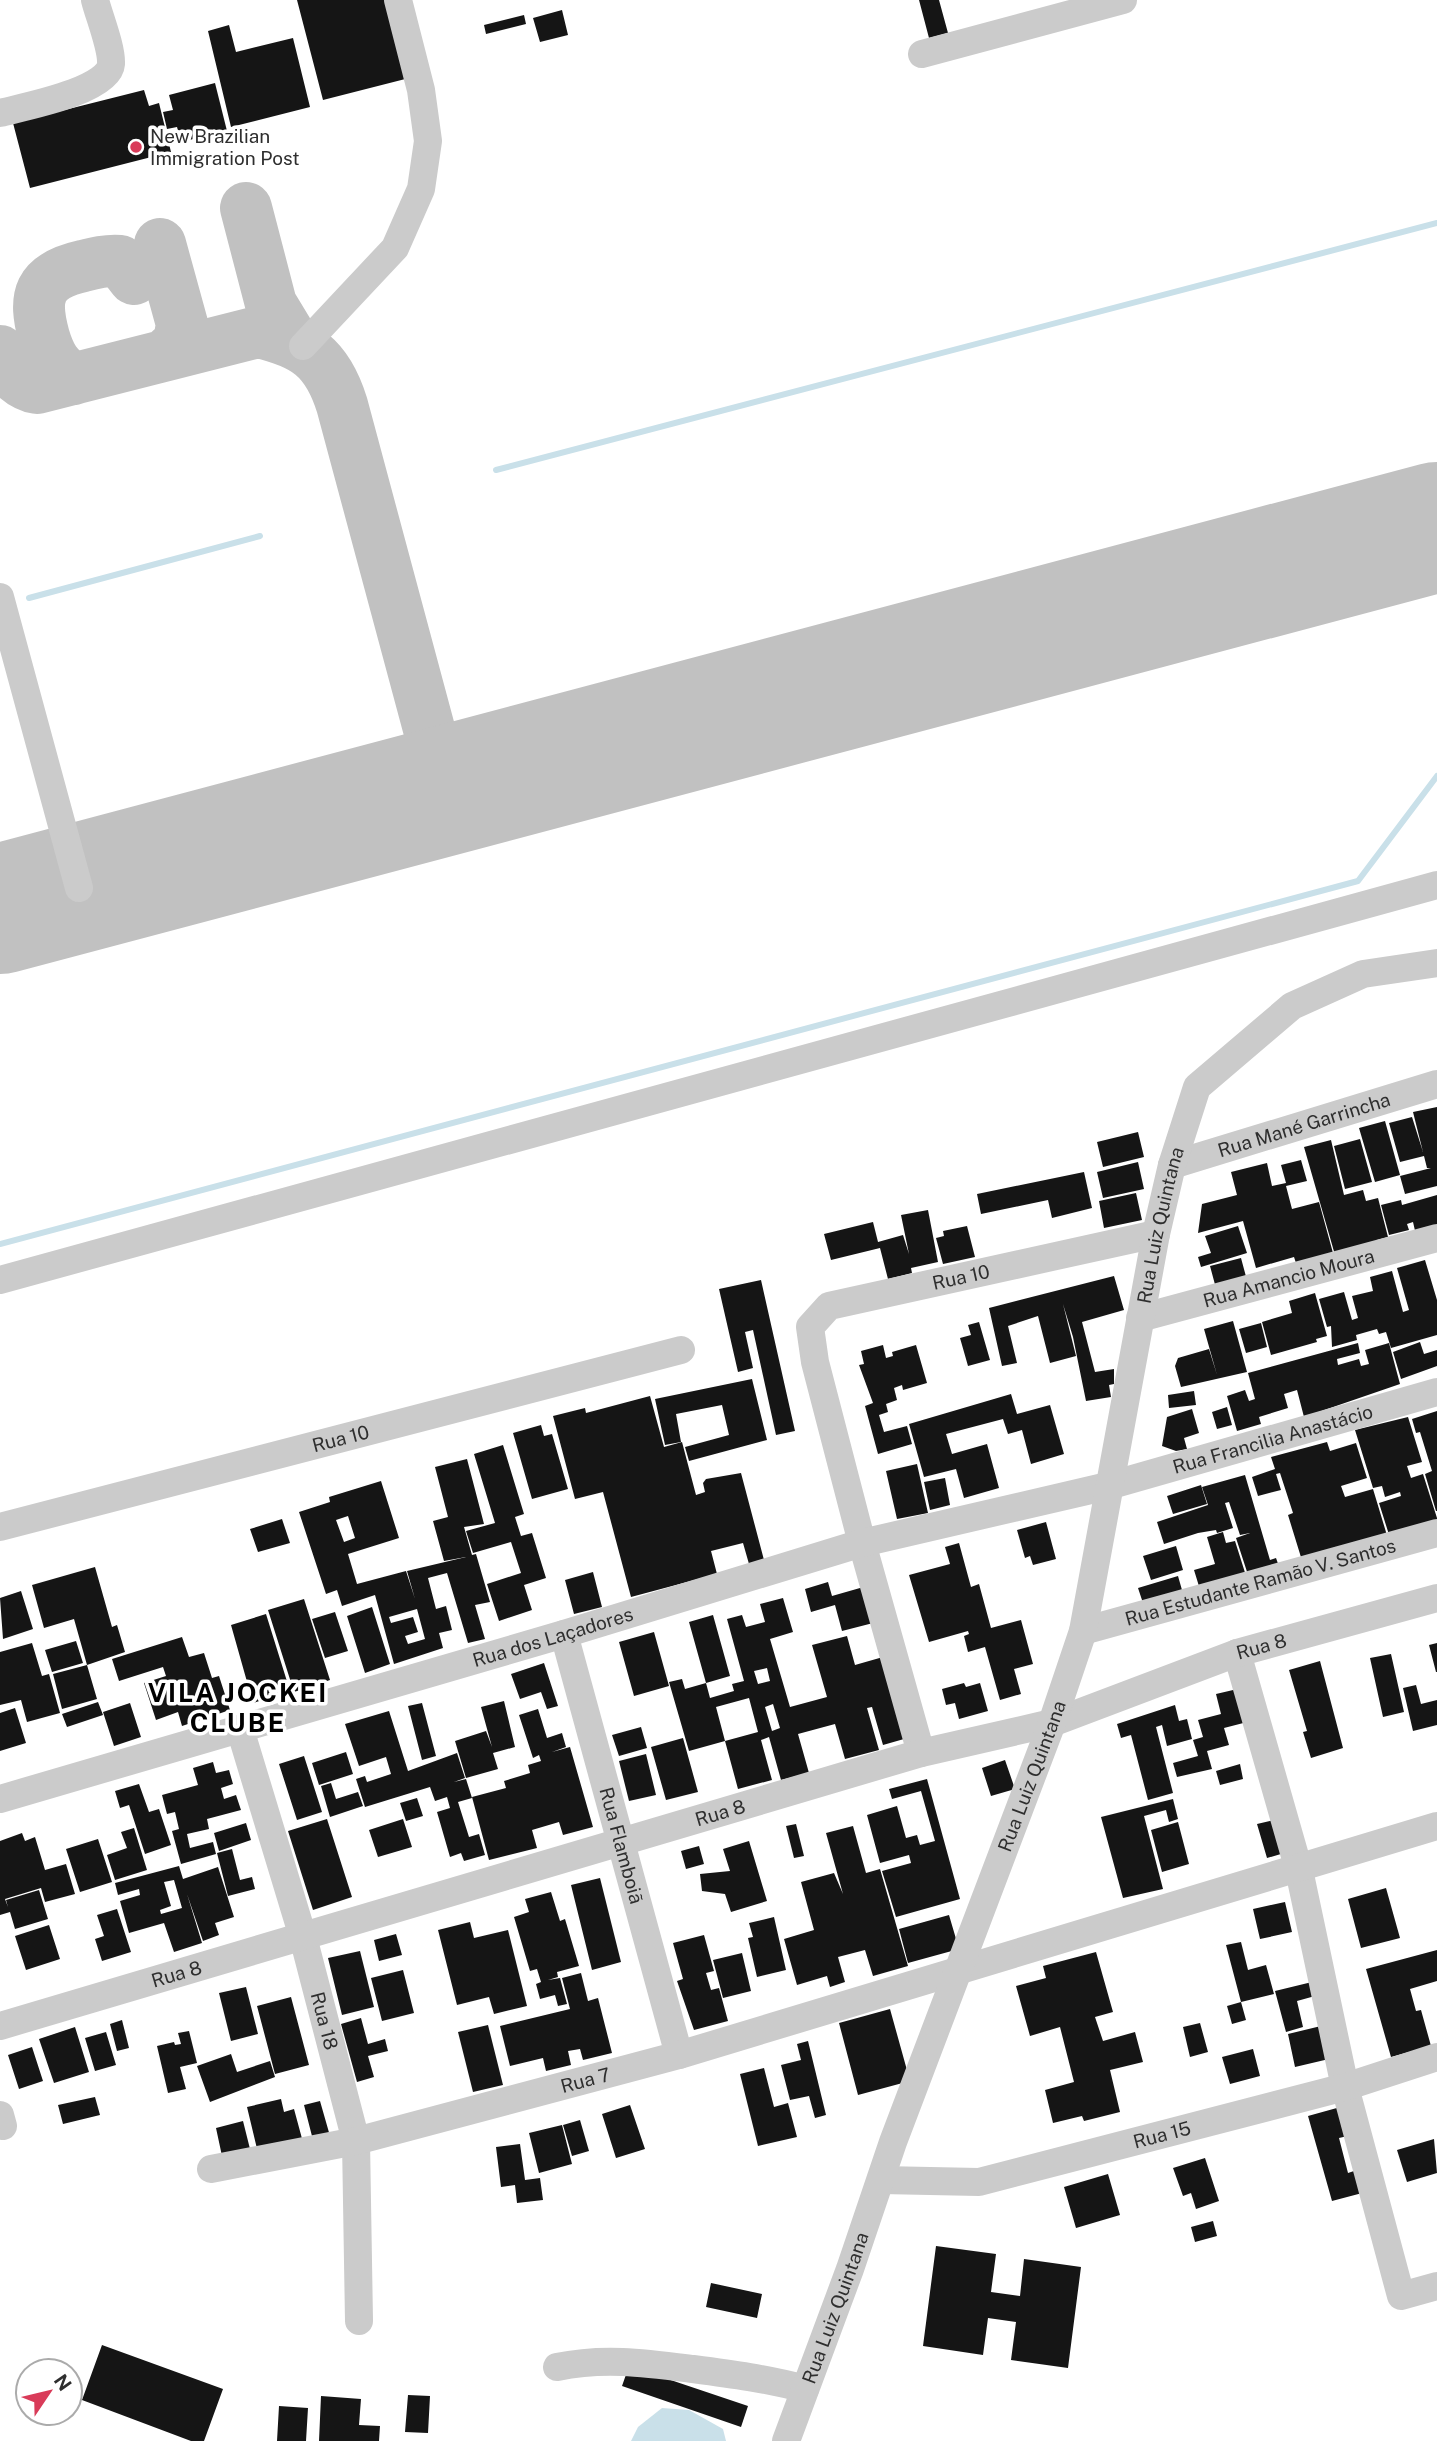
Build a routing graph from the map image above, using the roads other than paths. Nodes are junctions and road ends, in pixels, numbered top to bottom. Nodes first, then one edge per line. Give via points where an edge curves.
1 (95, 0) edge
2 (398, 0) edge
3 (1123, 0) edge
4 (922, 54) dead end
5 (0, 113) edge
6 (303, 346) dead end
7 (0, 597) edge
8 (1437, 885) edge
9 (79, 888) dead end
10 (1437, 963) edge
11 (1437, 1084) edge
12 (1172, 1166) junction
13 (1156, 1234) junction
14 (1437, 1238) edge
15 (0, 1280) edge
16 (1140, 1318) junction
17 (681, 1350) dead end
18 (1437, 1392) edge
19 (1108, 1486) junction
20 (0, 1527) edge
21 (1437, 1533) edge
22 (862, 1543) junction
23 (1437, 1598) edge
24 (1083, 1630) junction
25 (565, 1634) junction
26 (1237, 1653) junction
27 (1052, 1723) junction
28 (240, 1729) junction
29 (921, 1753) junction
30 (0, 1799) edge
31 (1437, 1826) edge
32 (622, 1842) junction
33 (1299, 1870) junction
34 (303, 1937) junction
35 (956, 1974) junction
36 (0, 2026) edge
37 (679, 2055) junction
38 (1437, 2057) edge
39 (1345, 2087) junction
40 (356, 2141) junction
41 (211, 2169) dead end
42 (881, 2180) junction
43 (1437, 2286) edge
44 (359, 2321) dead end
45 (557, 2367) dead end
46 (805, 2389) junction
47 (786, 2441) edge

1 - 5 street via 111,64 107,77 90,88
2 - 6 street via 421,90 428,141 421,189 395,248
3 - 4 street
7 - 9 street
8 - 15 street
10 - 12 street, Rua Luiz Quintana via 1363,974 1293,1006 1197,1087
11 - 12 street, Rua Mané Garrincha
12 - 13 street, Rua Luiz Quintana
13 - 16 street, Rua Luiz Quintana
13 - 22 street, Rua 10 via 829,1306 810,1327
14 - 16 street, Rua Amancio Moura
16 - 19 street, Rua Luiz Quintana
17 - 20 street, Rua 10
18 - 19 street, Rua Francilia Anastácio
19 - 22 street, Rua dos Laçadores
19 - 24 street, Rua Luiz Quintana
21 - 24 street, Rua Estudante Ramão V. Santos
22 - 25 street, Rua dos Laçadores
22 - 29 street
23 - 26 street, Rua 8
24 - 27 street, Rua Luiz Quintana
25 - 28 street, Rua dos Laçadores
25 - 32 street, Rua Flamboiã
26 - 27 street, Rua 8
26 - 33 street
27 - 29 street, Rua 8
27 - 35 street, Rua Luiz Quintana
28 - 30 street, Rua dos Laçadores
28 - 34 street, Rua 18
29 - 32 street, Rua 8
31 - 33 street
32 - 34 street, Rua 8
32 - 37 street, Rua Flamboiã
33 - 35 street
33 - 39 street
34 - 36 street, Rua 8
34 - 40 street, Rua 18
35 - 37 street, Rua 7
35 - 42 street, Rua Luiz Quintana
37 - 40 street, Rua 7
38 - 39 street, Rua 15
39 - 42 street, Rua 15 via 979,2182
39 - 43 street via 1401,2296
40 - 41 street, Rua 7
40 - 44 street, Rua 18
42 - 46 street, Rua Luiz Quintana
45 - 46 street via 638,2361
46 - 47 street, Rua Luiz Quintana

